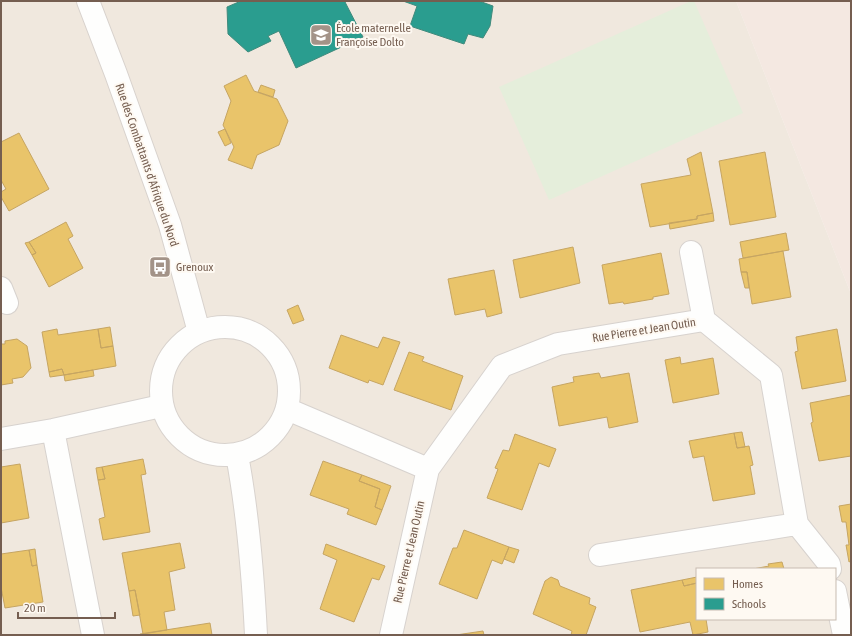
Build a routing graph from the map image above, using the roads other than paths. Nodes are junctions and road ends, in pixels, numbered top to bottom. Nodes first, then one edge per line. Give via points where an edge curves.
1 (88, 1) edge
2 (691, 252) dead end
3 (704, 320) junction
4 (199, 332) junction
5 (161, 406) junction
6 (287, 409) junction
7 (52, 430) junction
8 (1, 440) edge
9 (237, 455) junction
10 (428, 469) junction
11 (797, 524) junction
12 (600, 555) dead end
13 (830, 568) edge
14 (836, 596) edge
15 (93, 635) edge
16 (256, 635) edge
17 (390, 635) edge
18 (844, 635) edge

1 - 4 street, Rue des Combattants d'Afrique du Nord via 170,225
2 - 3 street
3 - 10 street, Rue Pierre et Jean Outin via 558,344 502,366
3 - 11 street, Rue Pierre et Jean Outin via 771,375
4 - 5 street via 180,344 167,362 160,384
4 - 6 street via 219,326 240,328 259,336 274,350 285,368 289,388
5 - 7 street
5 - 9 street via 169,424 182,440 198,450 217,456
6 - 9 street via 280,425 268,439
6 - 10 street
7 - 8 street
7 - 15 street
9 - 16 street via 253,578
10 - 17 street, Rue Pierre et Jean Outin
11 - 12 street
11 - 13 street, Rue Pierre et Jean Outin via 830,564
14 - 18 street

